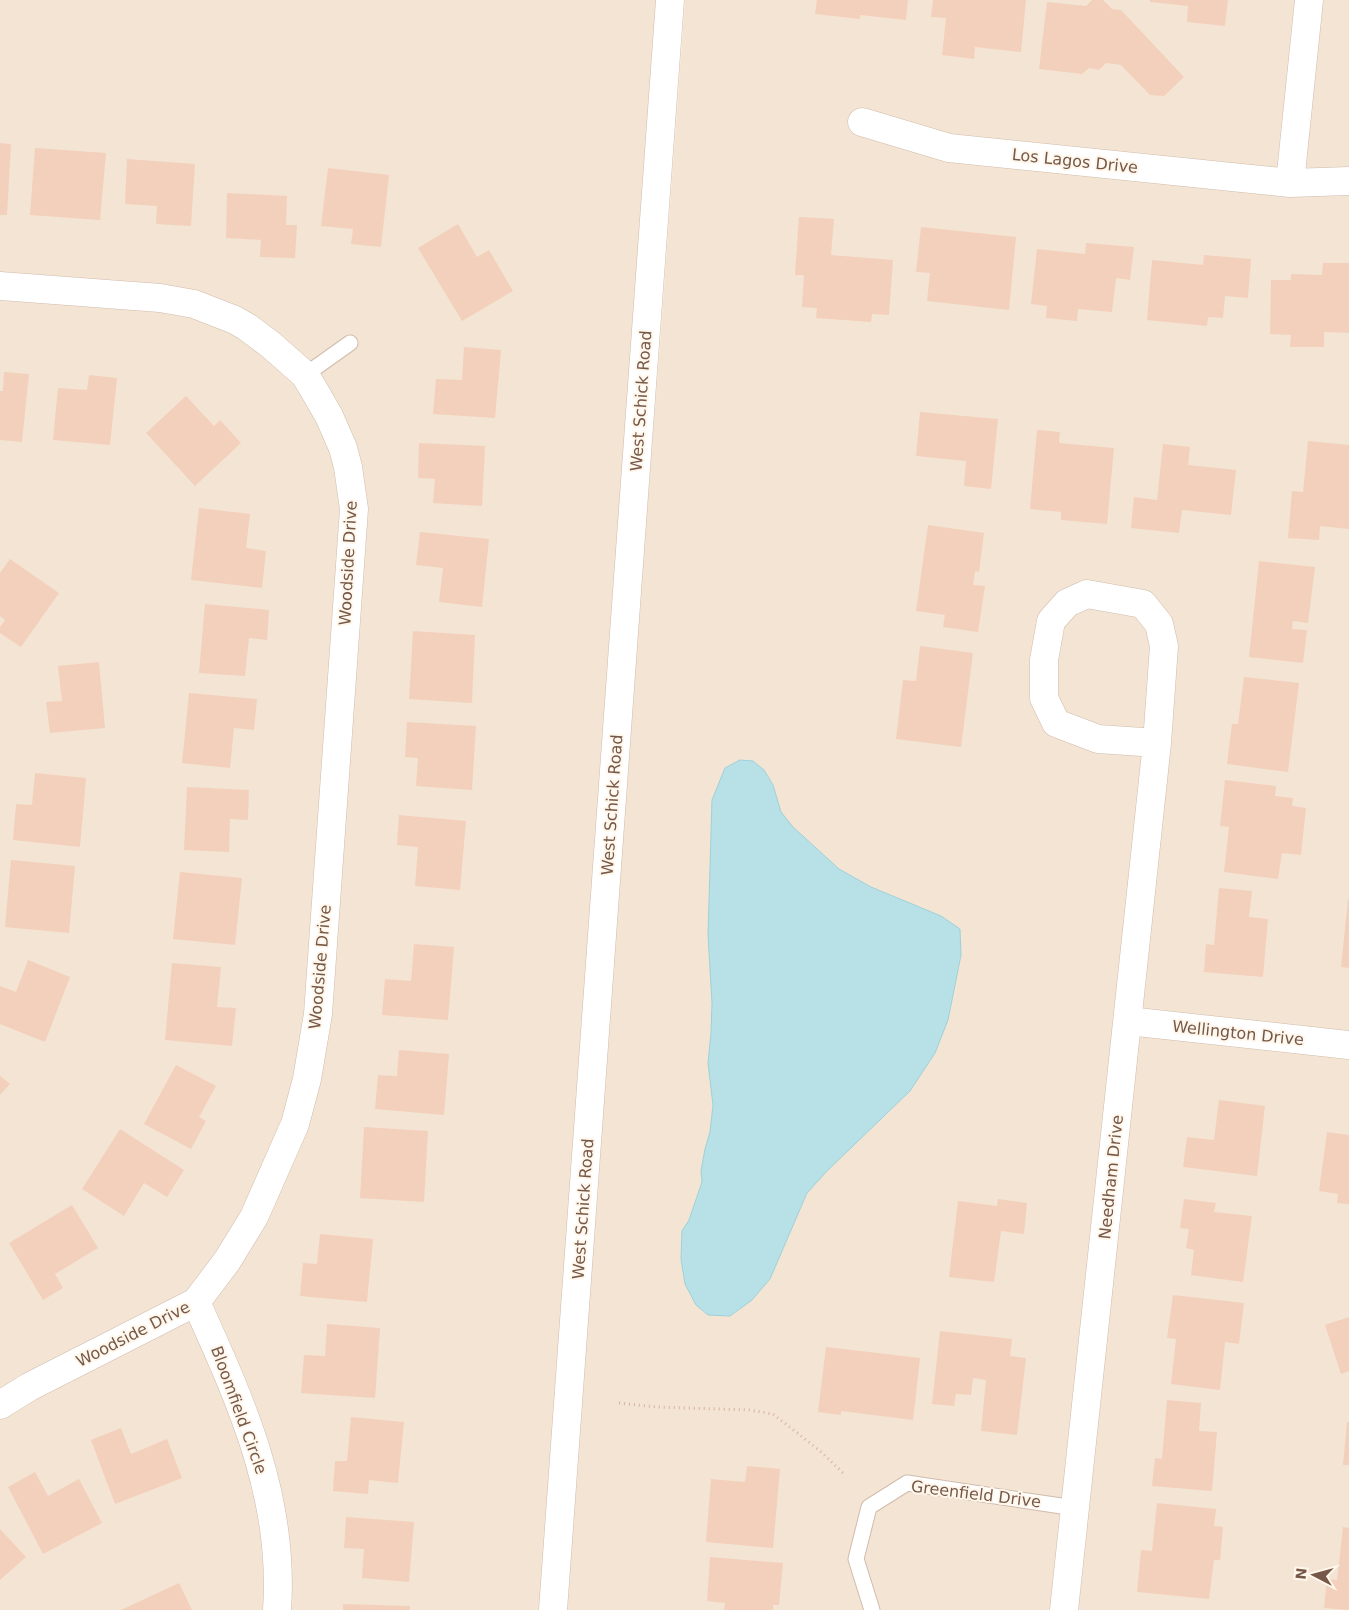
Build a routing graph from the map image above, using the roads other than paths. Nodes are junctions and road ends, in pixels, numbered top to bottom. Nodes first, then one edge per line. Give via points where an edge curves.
1 (670, 0) edge
2 (1309, 0) edge
3 (862, 122) dead end
4 (1349, 181) edge
5 (1290, 183) junction
6 (0, 286) edge
7 (350, 343) dead end
8 (310, 382) junction
9 (1157, 743) junction
10 (1128, 1021) junction
11 (1349, 1045) edge
12 (196, 1302) junction
13 (0, 1405) edge
14 (1075, 1508) junction
15 (277, 1610) edge
16 (554, 1610) edge
17 (872, 1610) edge
18 (1064, 1610) edge

1 - 16 street, West Schick Road
2 - 5 street
3 - 5 street, Los Lagos Drive via 949,148
4 - 5 street, Los Lagos Drive
6 - 8 street, Woodside Drive via 160,298 194,304 247,327 271,344
7 - 8 lane
8 - 12 street, Woodside Drive via 343,448 354,509 318,1014 307,1079 295,1124 254,1217
9 - 9 street, Needham Drive via 1164,646 1159,624 1143,604 1087,594 1067,603 1051,621 1044,660 1044,698 1056,723 1098,739
9 - 10 street, Needham Drive
10 - 11 street, Wellington Drive
10 - 14 street, Needham Drive
12 - 13 street, Woodside Drive
12 - 15 street, Bloomfield Circle via 235,1388 263,1472 276,1533
14 - 17 lane, Greenfield Drive via 907,1483 869,1507 856,1559
14 - 18 street, Needham Drive

